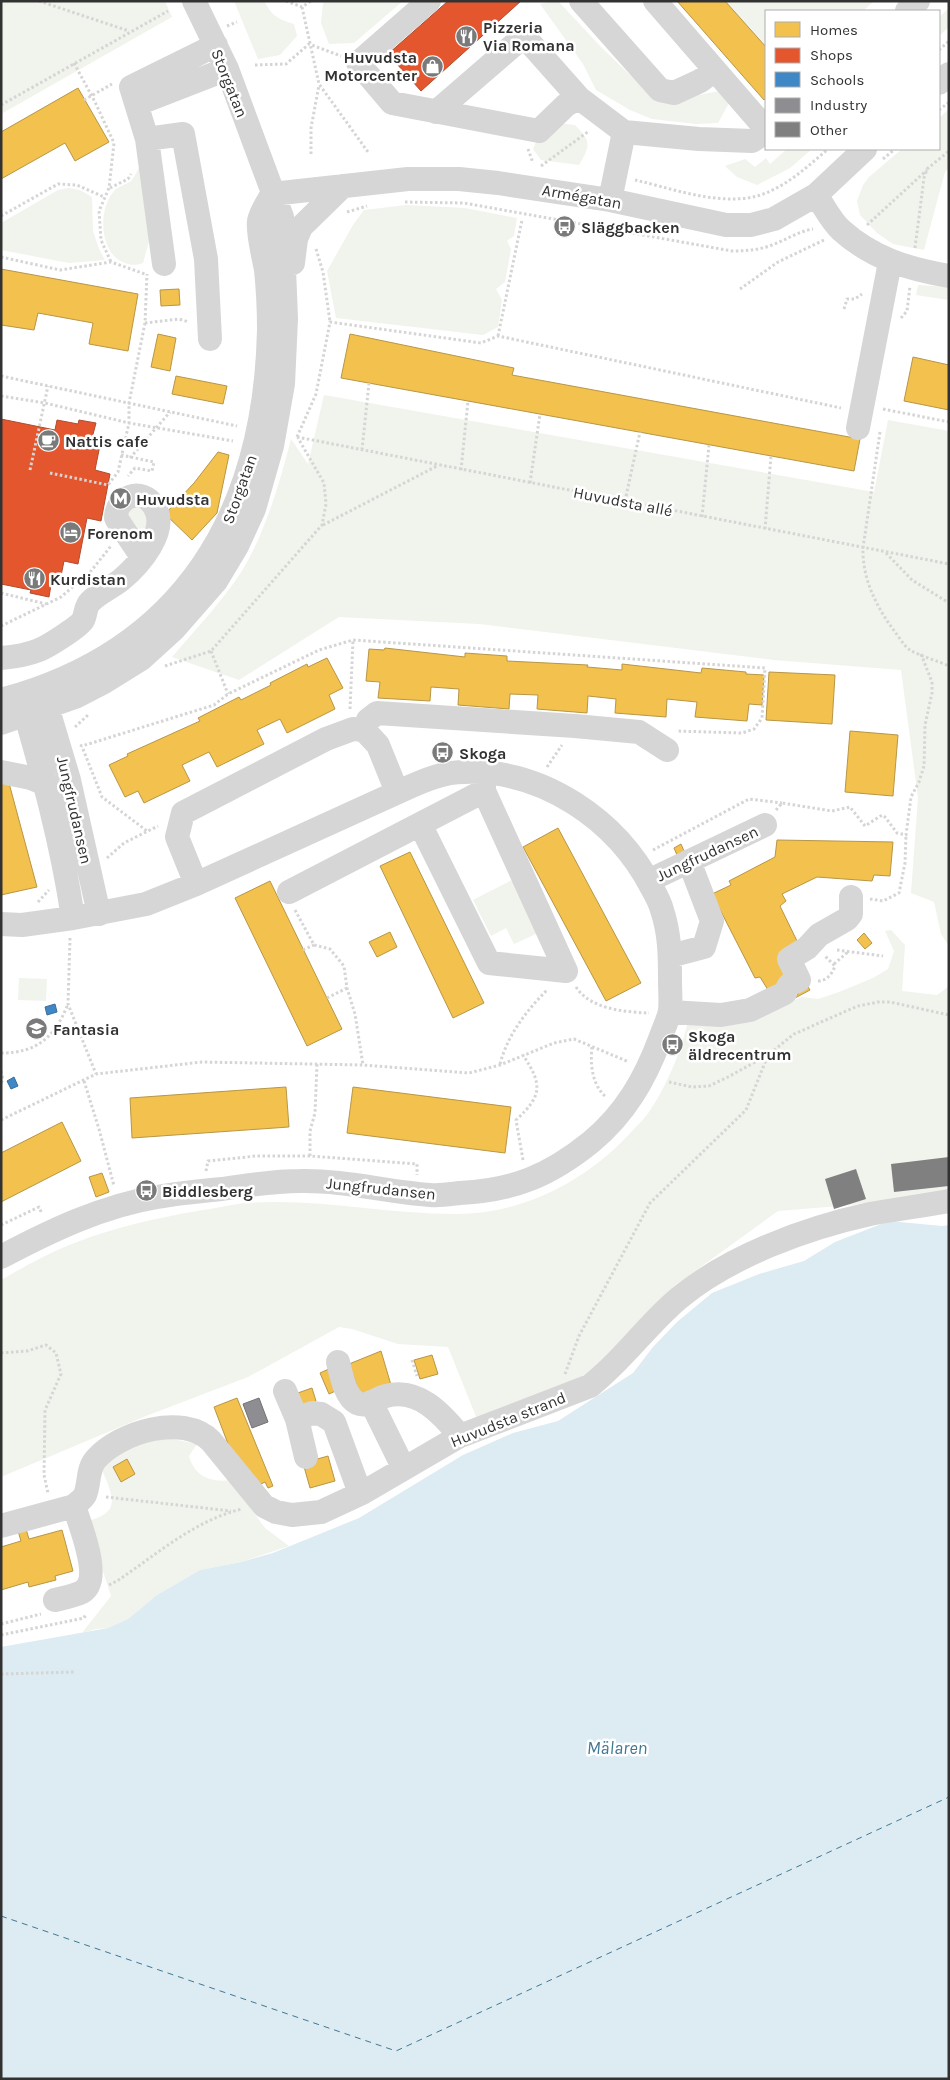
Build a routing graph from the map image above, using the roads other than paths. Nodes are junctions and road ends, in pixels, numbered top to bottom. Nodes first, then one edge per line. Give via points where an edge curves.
1 (194, 1) edge
2 (429, 1) edge
3 (581, 1) edge
4 (654, 1) edge
5 (918, 1) edge
6 (908, 10) edge
7 (216, 45) junction
8 (227, 69) junction
9 (715, 70) junction
10 (129, 91) junction
11 (579, 98) junction
12 (436, 112) junction
13 (765, 129) edge
14 (765, 131) edge
15 (624, 132) junction
16 (147, 139) junction
17 (864, 150) edge
18 (343, 186) junction
19 (272, 194) junction
20 (816, 195) junction
21 (610, 200) junction
22 (890, 262) junction
23 (155, 269) road end
24 (949, 276) edge
25 (286, 320) junction
26 (210, 339) dead end
27 (867, 416) road end
28 (142, 557) dead end
29 (1, 658) edge
30 (27, 701) edge
31 (1, 722) edge
32 (356, 730) junction
33 (668, 750) dead end
34 (1, 772) edge
35 (484, 781) junction
36 (46, 784) junction
37 (397, 792) junction
38 (420, 824) junction
39 (765, 825) road end
40 (689, 861) junction
41 (648, 881) junction
42 (196, 884) junction
43 (289, 892) road end
44 (851, 898) road end
45 (99, 914) junction
46 (1, 924) edge
47 (74, 932) junction
48 (670, 956) junction
49 (670, 1012) junction
50 (949, 1201) edge
51 (1, 1257) edge
52 (338, 1362) dead end
53 (286, 1391) dead end
54 (371, 1402) junction
55 (298, 1419) junction
56 (460, 1436) junction
57 (306, 1457) dead end
58 (404, 1467) junction
59 (360, 1493) junction
60 (79, 1500) junction
61 (1, 1526) edge
62 (55, 1600) dead end

1 - 7 street, Storgatan
2 - 12 street via 358,63 392,103
3 - 9 street via 660,90 674,93
4 - 9 street
5 - 6 street
7 - 8 street, Storgatan
7 - 10 street
8 - 10 street
8 - 19 street, Storgatan
9 - 13 street
10 - 16 street
11 - 12 street via 566,105 539,131
11 - 12 street via 524,36
11 - 15 street
14 - 15 street via 752,141
15 - 21 street
16 - 23 street
16 - 26 street via 182,134 206,259
17 - 20 street, Armégatan
18 - 19 street, Armégatan
18 - 21 street, Armégatan via 408,178 459,179
18 - 25 street, Storgatan via 309,219 296,239
19 - 25 street, Storgatan via 282,217
19 - 30 street, Storgatan via 258,221 266,272 269,330 265,385 256,440 237,504 221,538 180,596 154,622 124,644
20 - 21 street, Armégatan via 774,219 726,226
20 - 22 street via 839,228 842,238
22 - 24 street
22 - 27 street
25 - 30 street, Storgatan via 283,384 272,446 254,509 216,580 174,630 141,659 75,697
28 - 29 street via 121,580 88,603 82,621 39,650
30 - 31 street, Storgatan
30 - 36 street, Jungfrudansen
30 - 45 street, Jungfrudansen via 69,780
32 - 33 street via 377,713 639,732
32 - 37 street via 378,745
32 - 42 street via 326,739 183,813 177,837
34 - 36 street
35 - 37 street, Jungfrudansen via 461,772 435,777
35 - 38 street
35 - 38 street via 566,971 490,963
35 - 41 street, Jungfrudansen via 523,779 574,803 609,829 637,862
36 - 47 street, Jungfrudansen via 68,886
37 - 42 street, Jungfrudansen
38 - 43 street
39 - 40 street, Jungfrudansen
40 - 41 street, Jungfrudansen
40 - 48 street via 712,921 704,947
41 - 48 street, Jungfrudansen via 662,907 670,938
42 - 45 street, Jungfrudansen via 146,904
44 - 49 street via 851,914 847,920 819,934 807,948 789,959 799,980 789,985 785,993 750,1010 721,1015
45 - 47 street, Jungfrudansen
46 - 47 street, Jungfrudansen
48 - 49 street, Jungfrudansen
49 - 51 street, Jungfrudansen via 654,1056 637,1091 622,1111 561,1165 526,1182 483,1192 432,1195 300,1181 155,1197 50,1230
50 - 56 street, Huvudsta strand via 870,1214 805,1232 763,1249 679,1298 590,1386
52 - 54 street via 350,1396 365,1405
53 - 55 street
54 - 56 street via 387,1395 420,1400 442,1415
54 - 58 street
55 - 57 street
55 - 59 street via 312,1413 334,1422
56 - 58 street, Huvudsta strand
58 - 59 street, Huvudsta strand
59 - 60 street, Huvudsta strand via 321,1512 292,1516 276,1512 264,1506 204,1434 175,1427 158,1428 111,1446 90,1468
60 - 61 street
60 - 62 street, Huvudsta strand via 92,1569 89,1584 82,1592

